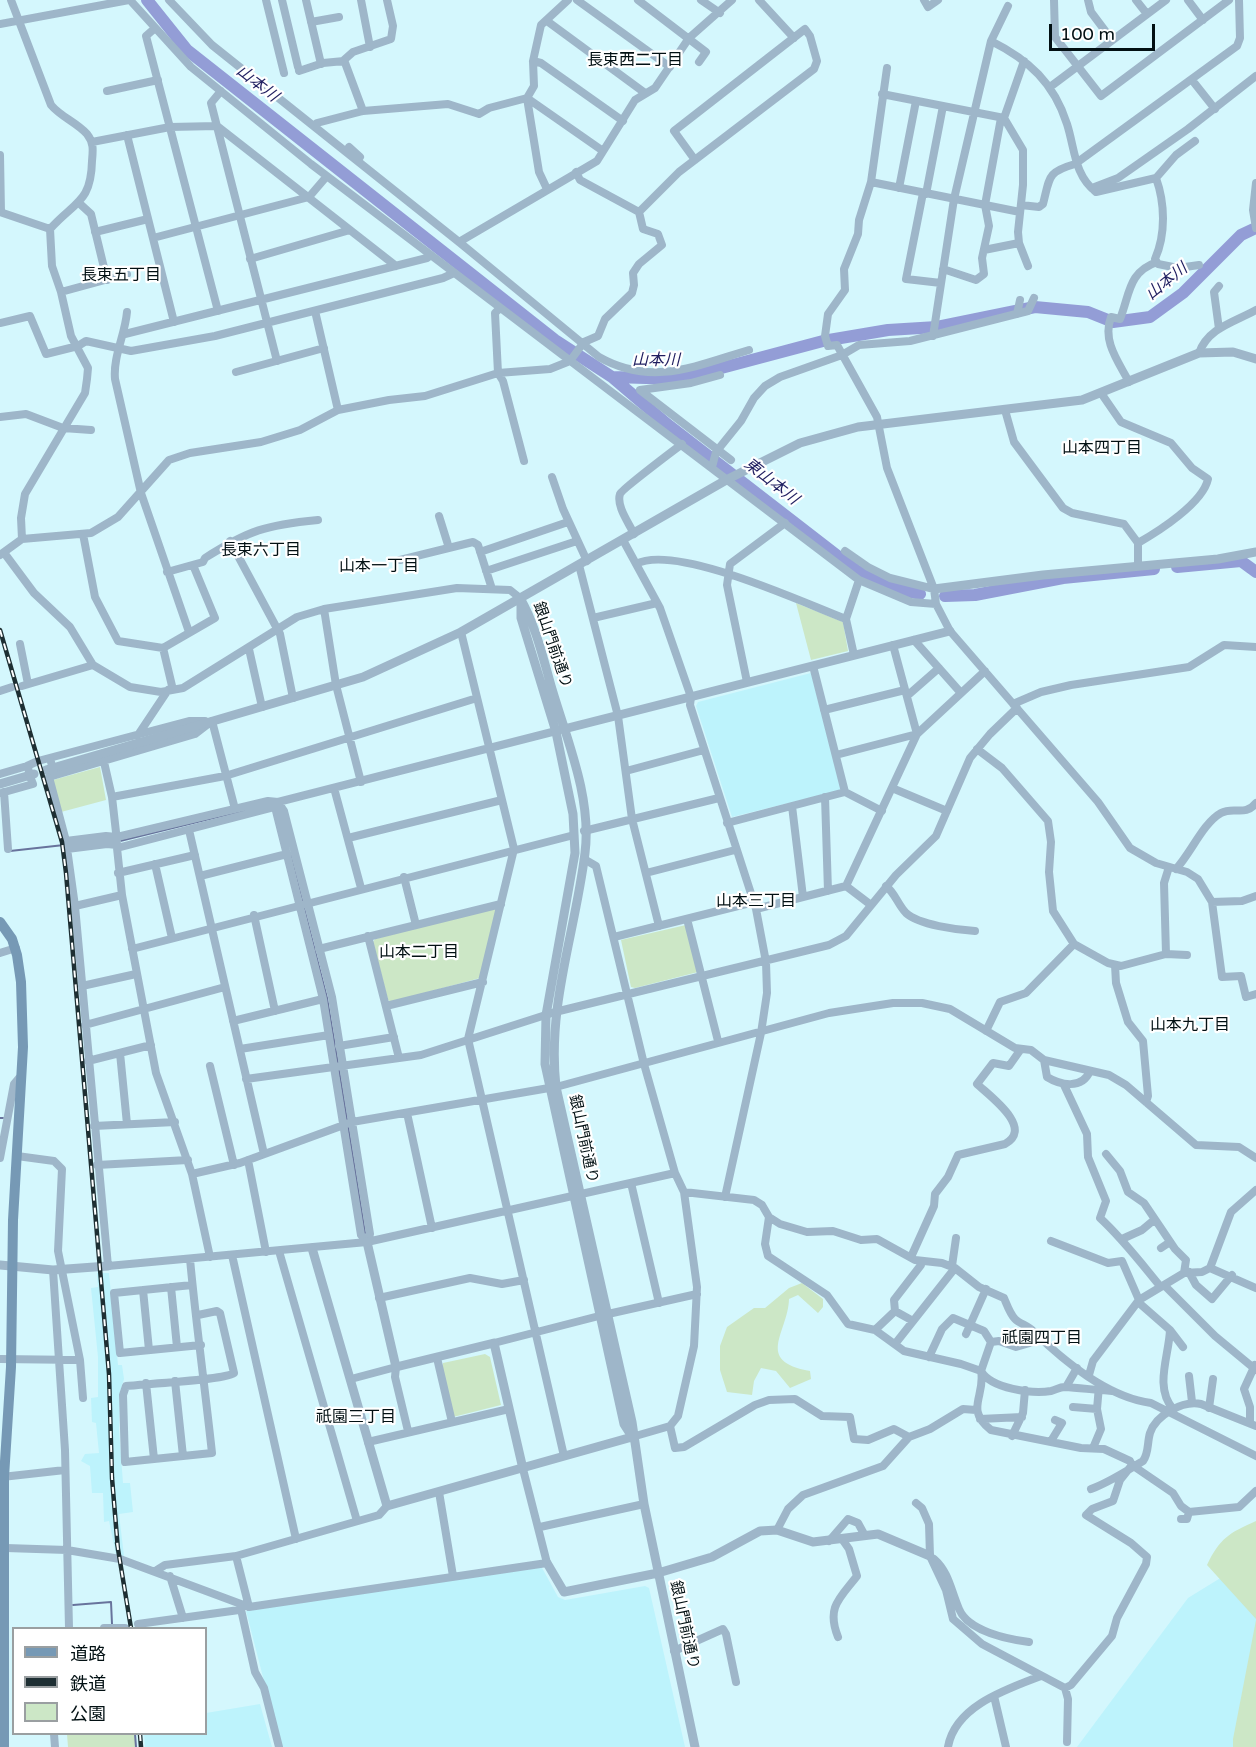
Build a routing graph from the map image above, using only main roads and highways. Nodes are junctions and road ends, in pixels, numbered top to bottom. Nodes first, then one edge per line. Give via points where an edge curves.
1 (0, 922) edge
2 (5, 1360) edge
3 (2, 1477) edge
4 (8, 1684) edge
5 (2, 1714) edge
6 (4, 1747) edge

1 - 2 main road via 16,948 23,1047
2 - 3 main road
3 - 4 main road
4 - 5 main road
5 - 6 main road

